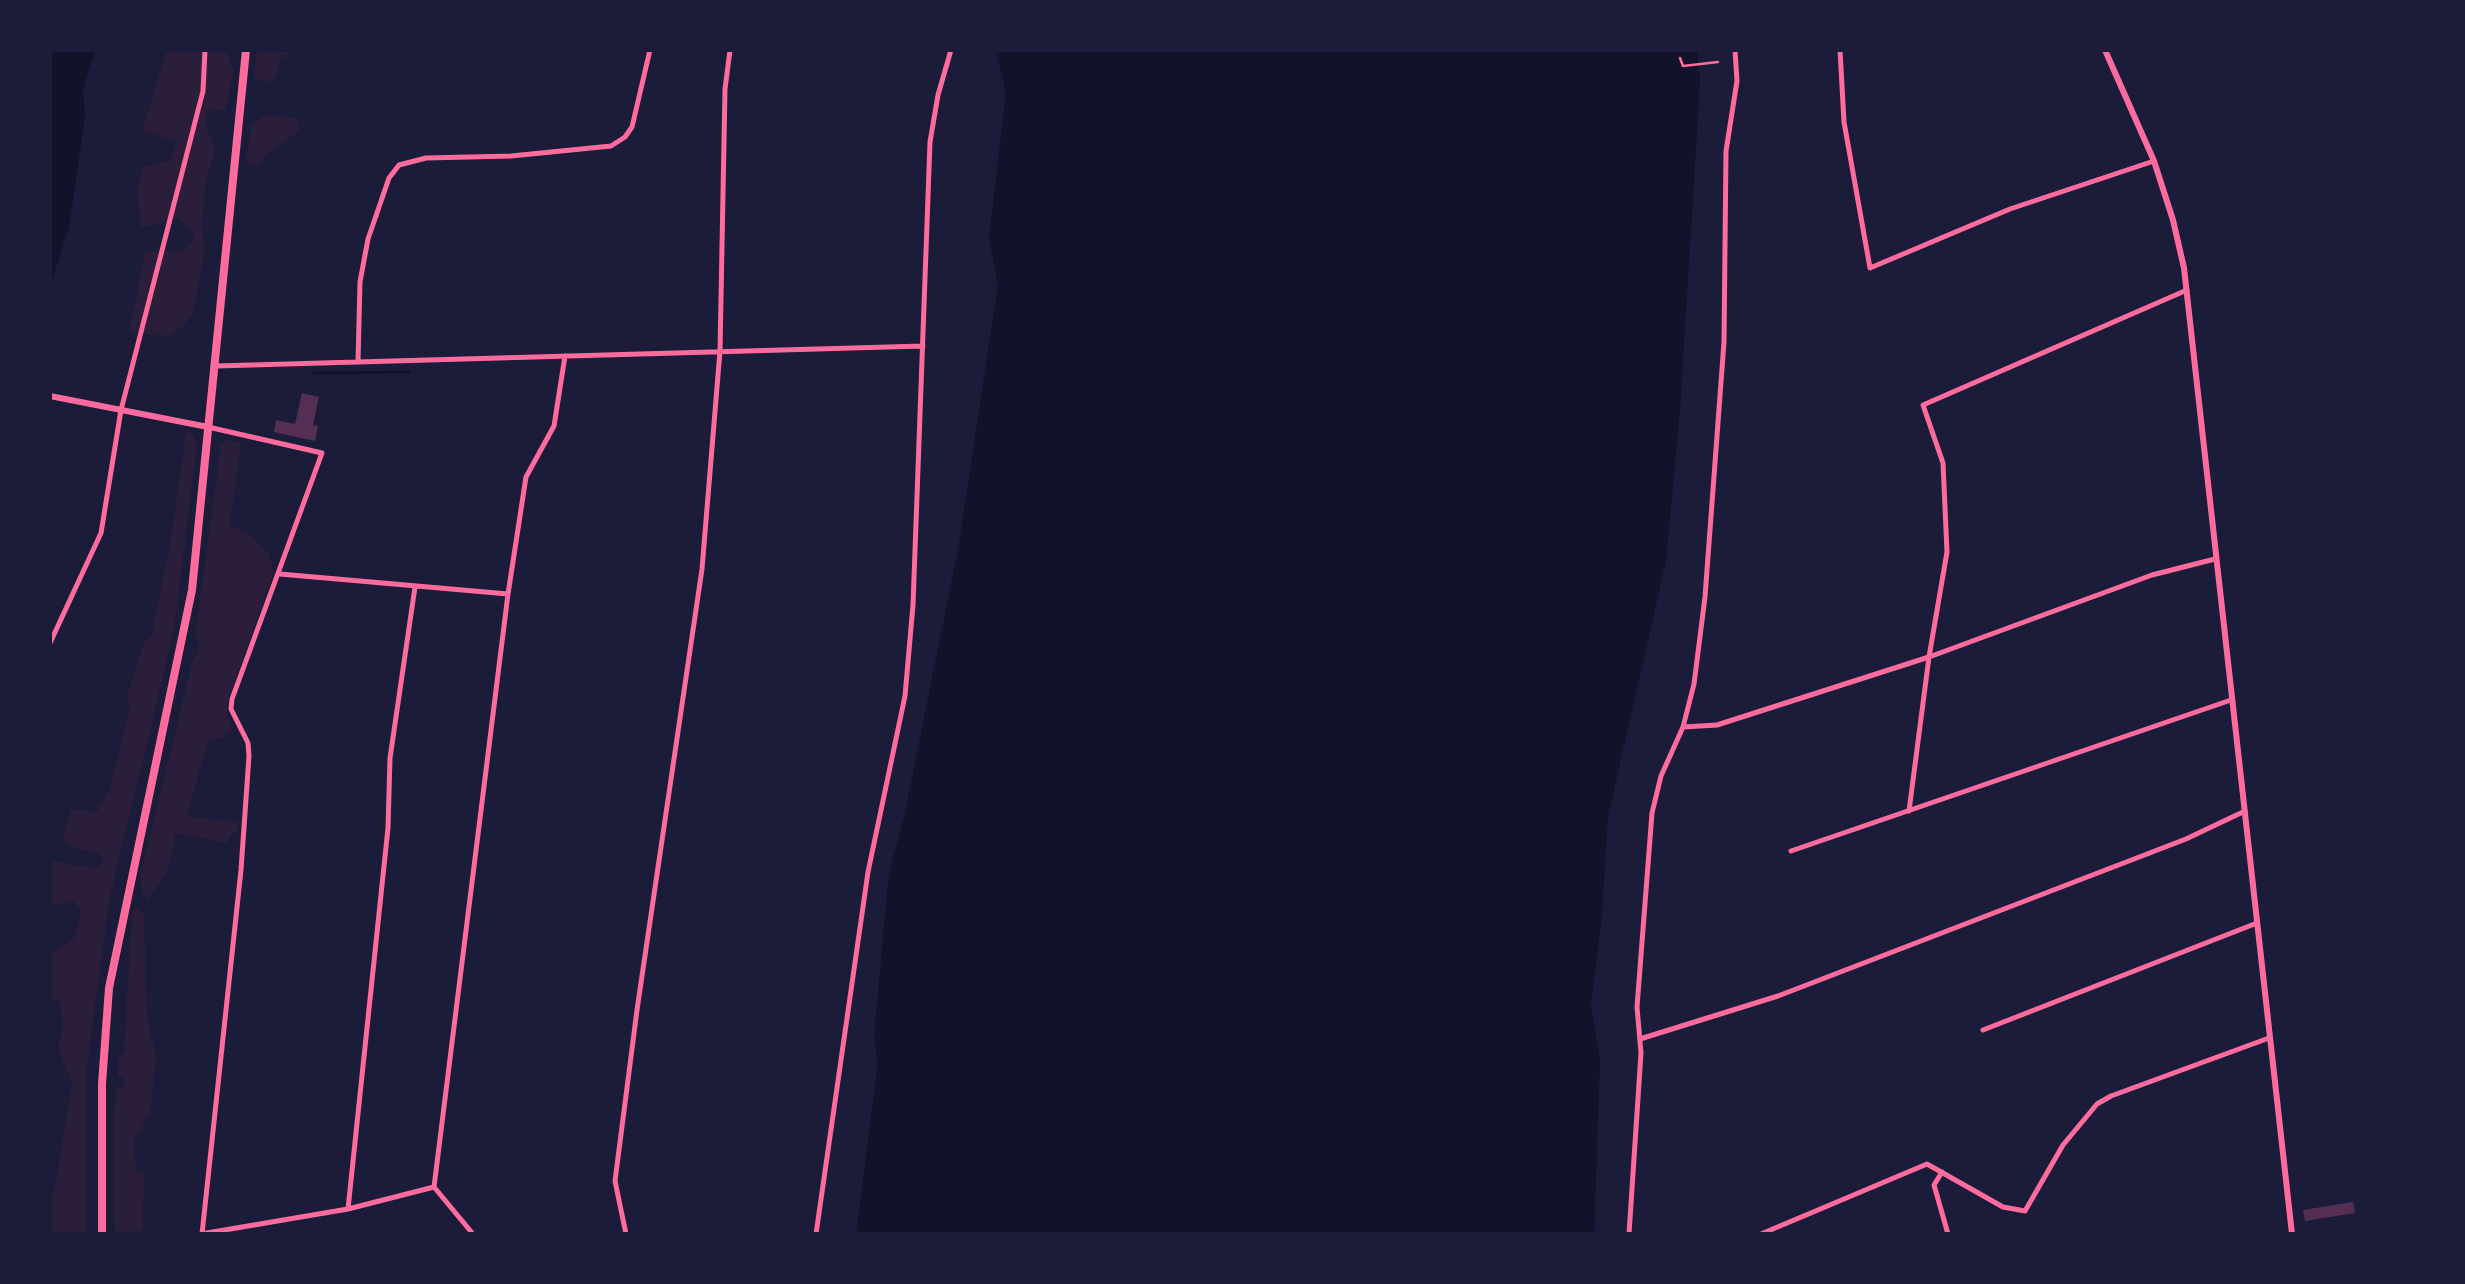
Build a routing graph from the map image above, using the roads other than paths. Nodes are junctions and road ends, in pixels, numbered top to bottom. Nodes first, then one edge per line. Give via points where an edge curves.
1 (205, 50) edge
2 (246, 50) edge
3 (650, 50) edge
4 (730, 50) edge
5 (951, 50) edge
6 (1735, 50) edge
7 (1840, 50) edge
8 (2105, 50) edge
9 (2154, 161) junction
10 (2187, 290) junction
11 (923, 346) junction
12 (720, 352) junction
13 (565, 356) junction
14 (358, 362) junction
15 (214, 366) junction
16 (50, 396) edge
17 (120, 410) junction
18 (208, 426) junction
19 (2215, 559) junction
20 (280, 574) junction
21 (415, 586) junction
22 (508, 594) junction
23 (50, 643) edge
24 (1929, 657) junction
25 (2230, 700) junction
26 (1682, 728) junction
27 (1909, 811) junction
28 (2245, 811) junction
29 (1792, 851) dead end
30 (2257, 923) junction
31 (1983, 1030) dead end
32 (2269, 1038) junction
33 (1640, 1039) junction
34 (1942, 1172) junction
35 (434, 1187) junction
36 (348, 1209) junction
37 (102, 1234) edge
38 (200, 1234) edge
39 (473, 1234) edge
40 (626, 1234) edge
41 (816, 1234) edge
42 (1629, 1234) edge
43 (1761, 1234) edge
44 (1948, 1234) edge
45 (2292, 1234) edge

1 - 17 street via 204,90
2 - 15 main road
3 - 14 street via 632,128 611,146 399,165 368,239
4 - 12 street
5 - 11 street via 930,142
6 - 26 street via 1711,523 1694,684
7 - 9 street via 1844,122 1870,268 2010,209
8 - 9 main road
9 - 10 main road
10 - 19 main road
10 - 24 street via 1923,406 1943,463 1947,552
11 - 12 street
11 - 41 street via 906,696 868,872
12 - 13 street
12 - 40 street via 702,570 615,1180
13 - 14 street
13 - 22 street via 554,426 526,477
14 - 15 street
15 - 18 main road
16 - 17 main road
17 - 18 main road
17 - 23 street via 101,533
18 - 20 street via 322,453
18 - 37 main road via 186,629 110,988
19 - 24 street via 2152,575
19 - 25 main road
20 - 21 street
20 - 38 street via 231,709 249,756
21 - 22 street
21 - 36 street via 390,758
22 - 35 street
24 - 26 street via 1717,725
24 - 27 street
25 - 27 street
25 - 28 main road
26 - 33 street via 1652,813
27 - 29 street
28 - 30 main road
28 - 33 street via 1778,996
30 - 31 street
30 - 32 main road
32 - 34 street via 2098,1104 2024,1210 2003,1208
32 - 45 main road
33 - 42 street
34 - 43 street via 1926,1164 1911,1168
34 - 44 street via 1934,1185
35 - 36 street
35 - 39 street
36 - 38 street

